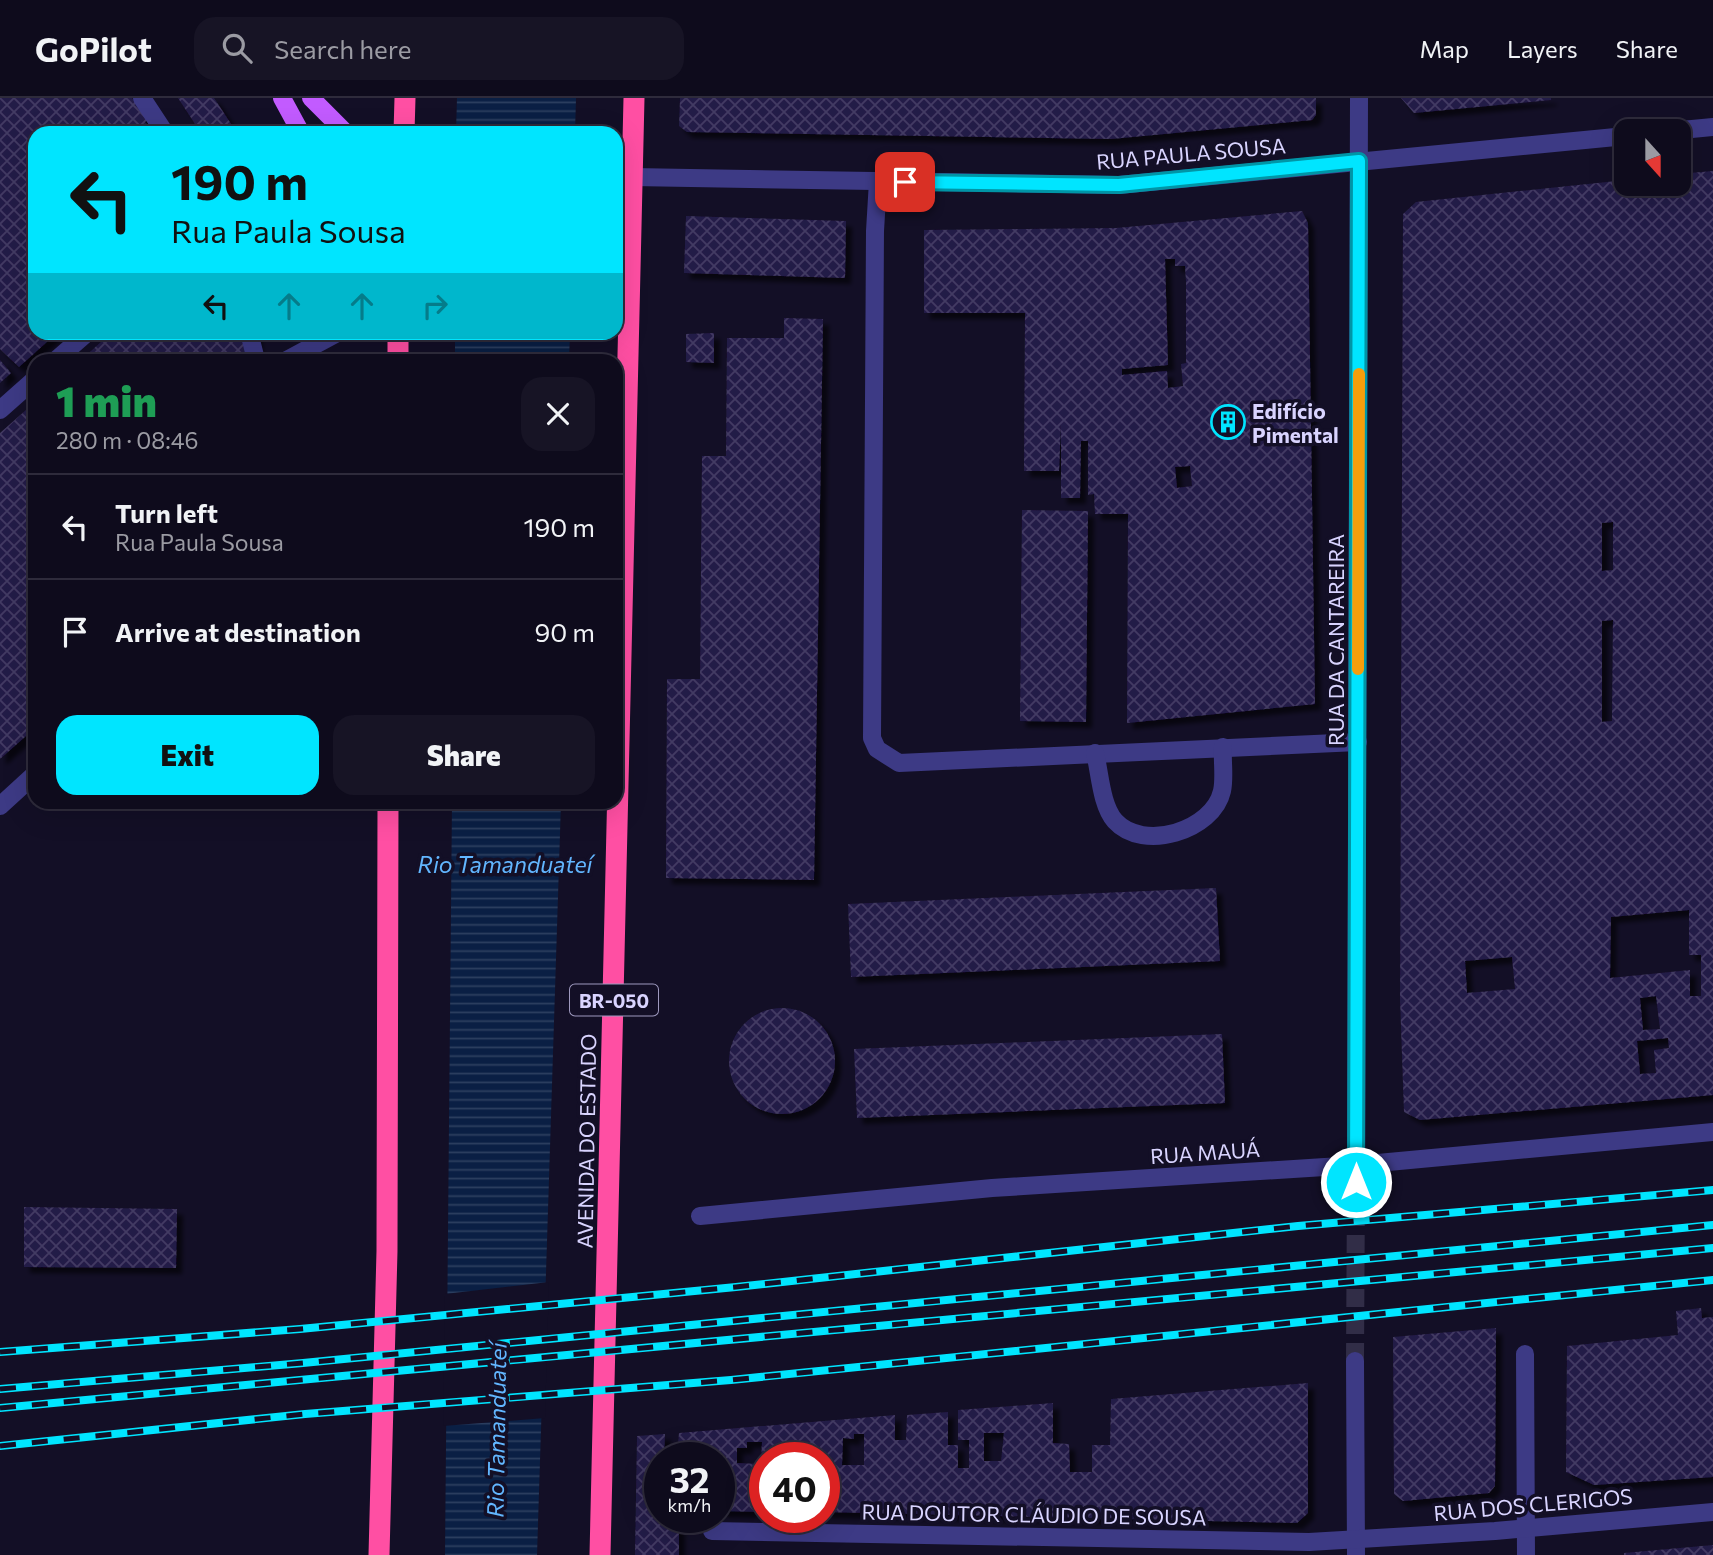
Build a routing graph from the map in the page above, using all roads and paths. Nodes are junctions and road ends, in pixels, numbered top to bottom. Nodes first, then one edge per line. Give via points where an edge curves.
1 (142, 98) edge
2 (282, 98) edge
3 (311, 98) edge
4 (405, 98) edge
5 (634, 98) edge
6 (1359, 98) edge
7 (160, 126) edge
8 (297, 126) edge
9 (339, 126) edge
10 (404, 126) edge
11 (1713, 127) edge
12 (1691, 129) edge
13 (1614, 137) edge
14 (1359, 161) junction
15 (624, 177) edge
16 (878, 181) junction
17 (623, 230) edge
18 (79, 340) edge
19 (326, 340) edge
20 (64, 354) edge
21 (303, 354) edge
22 (28, 385) edge
23 (0, 410) edge
24 (1358, 742) junction
25 (1223, 747) junction
26 (1095, 753) junction
27 (28, 780) edge
28 (0, 806) edge
29 (388, 809) edge
30 (613, 809) edge
31 (1713, 1132) edge
32 (1356, 1174) junction
33 (700, 1216) dead end
34 (1525, 1354) dead end
35 (1355, 1361) tunnel mouth
36 (1713, 1512) edge
37 (1526, 1528) junction
38 (735, 1531) edge
39 (1022, 1537) junction
40 (1356, 1547) edge
41 (379, 1555) edge
42 (600, 1555) edge
43 (1021, 1555) edge
44 (1527, 1555) edge

1 - 7 street
2 - 8 main road
3 - 9 main road
4 - 10 highway
5 - 15 highway, AVENIDA DO ESTADO / BR-050
6 - 14 street, RUA DA CANTAREIRA
11 - 12 street
13 - 14 street, RUA PAULA SOUSA
14 - 16 street, RUA PAULA SOUSA via 1119,185
14 - 24 street, RUA DA CANTAREIRA
15 - 16 street, RUA PAULA SOUSA
15 - 17 highway, AVENIDA DO ESTADO / BR-050
16 - 26 street via 872,738 877,749 899,763
18 - 20 street
19 - 21 street
22 - 23 street
24 - 25 street
24 - 32 street, RUA DA CANTAREIRA
25 - 26 street
25 - 26 street via 1222,791 1212,811 1183,831 1154,835 1115,822
27 - 28 street
29 - 41 highway via 387,1251
30 - 42 highway, AVENIDA DO ESTADO / BR-050
31 - 32 street, RUA MAUÁ
32 - 33 street, RUA MAUÁ via 992,1188
34 - 37 street
35 - 40 street
36 - 37 street, RUA DOS CLERIGOS
37 - 40 street, RUA DOS CLERIGOS
37 - 44 street
38 - 39 street, RUA DOUTOR CLÁUDIO DE SOUSA
39 - 40 street, RUA DOUTOR CLÁUDIO DE SOUSA via 1309,1542
39 - 43 street

